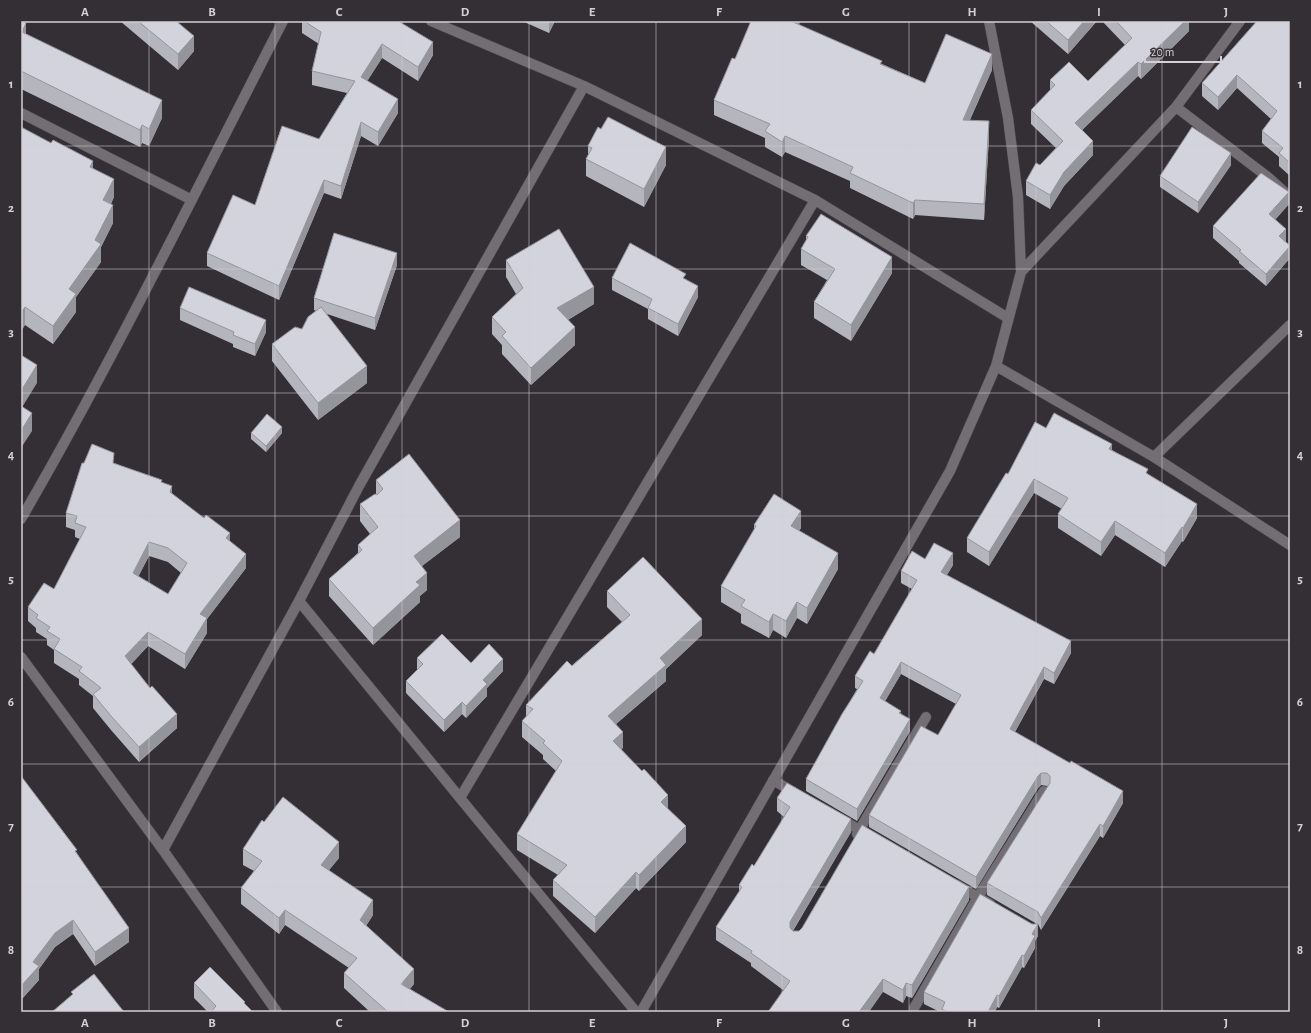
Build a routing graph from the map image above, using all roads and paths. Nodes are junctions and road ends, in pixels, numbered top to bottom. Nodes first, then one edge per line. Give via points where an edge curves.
1 (283, 21) edge
2 (431, 21) edge
3 (989, 21) edge
4 (1240, 21) edge
5 (584, 86) junction
6 (1176, 107) junction
7 (21, 113) edge
8 (1290, 197) edge
9 (192, 200) junction
10 (815, 200) junction
11 (1021, 272) junction
12 (1008, 318) junction
13 (1290, 325) edge
14 (996, 366) junction
15 (1154, 457) junction
16 (21, 519) edge
17 (1290, 545) edge
18 (299, 601) junction
19 (21, 657) edge
20 (926, 717) dead end
21 (773, 780) junction
22 (1044, 791) edge
23 (460, 798) junction
24 (806, 799) edge
25 (833, 815) edge
26 (860, 830) junction
27 (880, 842) edge
28 (852, 843) edge
29 (163, 850) junction
30 (950, 881) edge
31 (978, 897) junction
32 (997, 908) edge
33 (914, 1008) dead end
34 (277, 1012) edge
35 (636, 1012) edge
36 (642, 1012) edge

1 - 9 street
2 - 5 street
3 - 11 street via 1008,118 1018,197
4 - 6 street
5 - 10 street
5 - 18 street via 358,486
6 - 8 street
6 - 11 street
7 - 9 street
9 - 16 street
10 - 12 street
10 - 23 street
11 - 12 street
12 - 14 street
13 - 15 street
14 - 15 street
14 - 21 street via 950,471
15 - 17 street
18 - 23 street
18 - 29 street
19 - 29 street
20 - 26 street
21 - 24 street
21 - 36 street
22 - 31 street
23 - 35 street
25 - 26 street
26 - 27 street
26 - 28 street
29 - 34 street
30 - 31 street
31 - 32 street
31 - 33 street

